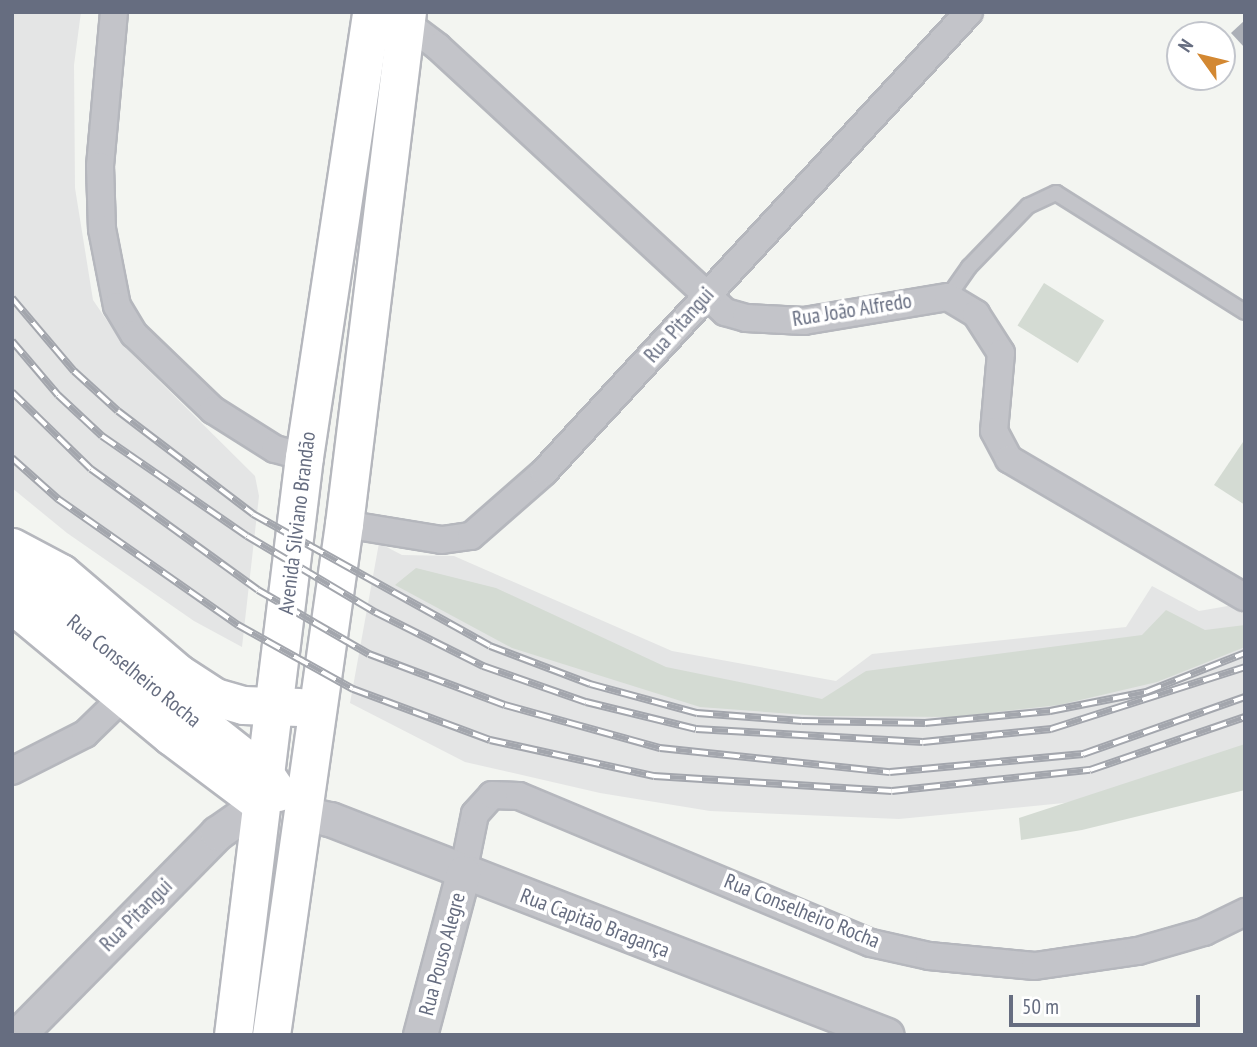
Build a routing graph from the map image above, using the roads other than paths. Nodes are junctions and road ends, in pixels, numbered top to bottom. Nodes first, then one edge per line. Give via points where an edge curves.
1 (114, 12) edge
2 (969, 12) edge
3 (388, 16) edge
4 (705, 296) junction
5 (948, 297) junction
6 (1245, 312) edge
7 (304, 457) junction
8 (344, 524) junction
9 (12, 547) edge
10 (12, 557) edge
11 (30, 591) edge
12 (1244, 597) edge
13 (123, 697) junction
14 (275, 706) junction
15 (320, 707) junction
16 (207, 729) junction
17 (12, 771) edge
18 (263, 788) junction
19 (303, 813) junction
20 (295, 864) junction
21 (463, 873) junction
22 (1245, 912) edge
23 (18, 1035) edge
24 (233, 1035) edge
25 (271, 1035) edge
26 (420, 1035) edge
27 (887, 1035) edge

1 - 7 street via 100,166 102,229 117,306 134,334 213,410 265,444
2 - 4 street, Rua Pitangui
3 - 4 street, Rua João Alfredo via 438,47
3 - 7 main road, Avenida Silviano Brandão
3 - 8 main road
4 - 5 street, Rua João Alfredo via 725,312 746,318 804,321
4 - 8 street, Rua Pitangui via 544,472 471,536 442,540
5 - 6 lane via 969,267 1028,206 1056,193
5 - 12 street via 976,314 1001,353 994,431 1009,459
7 - 14 main road, Avenida Silviano Brandão
8 - 15 main road
9 - 11 main road
10 - 11 main road, Rua Conselheiro Rocha
11 - 13 main road, Rua Conselheiro Rocha
11 - 14 main road via 215,697 243,705
11 - 16 main road, Rua Conselheiro Rocha
13 - 17 street via 77,739
13 - 18 main road, Rua Conselheiro Rocha
14 - 15 main road
14 - 16 main road via 251,726
14 - 18 main road, Avenida Silviano Brandão
15 - 19 main road
16 - 18 main road, Rua Conselheiro Rocha
18 - 20 main road via 282,804
18 - 23 street, Rua Pitangui
18 - 24 main road, Avenida Silviano Brandão
19 - 20 main road
19 - 21 street, Rua Capitão Bragança via 330,819
20 - 25 main road
21 - 22 street, Rua Conselheiro Rocha via 475,814 492,795 519,796 871,943 929,956 1035,966 1138,951 1204,932
21 - 26 street, Rua Pouso Alegre
21 - 27 street, Rua Capitão Bragança

